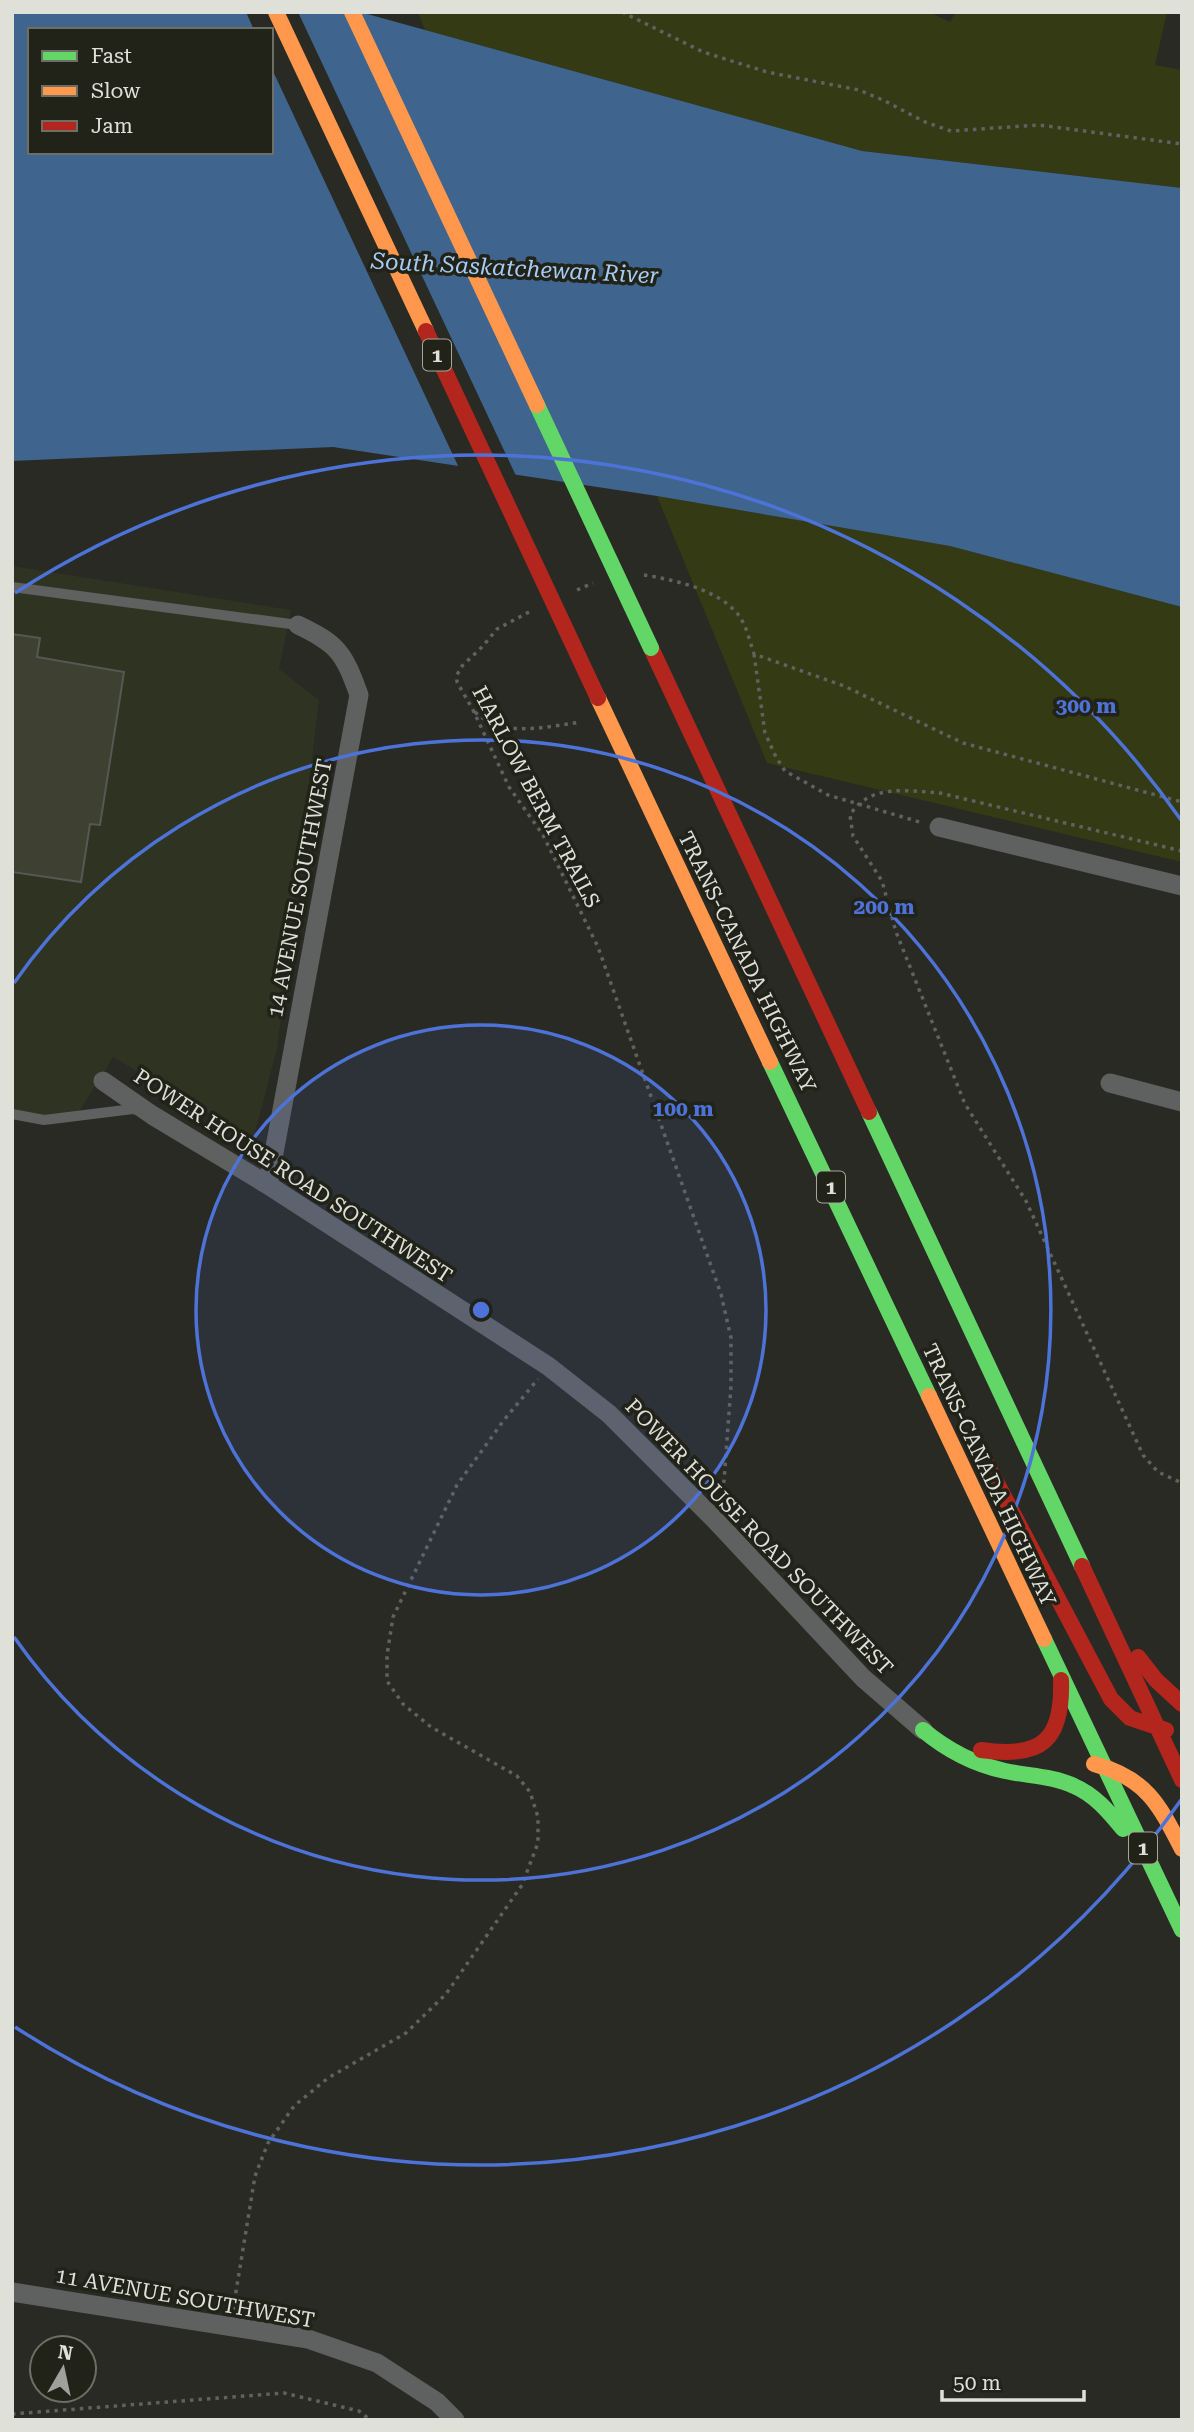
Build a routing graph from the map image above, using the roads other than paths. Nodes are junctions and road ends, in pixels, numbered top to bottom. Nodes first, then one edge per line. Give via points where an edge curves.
1 (276, 12) edge
2 (352, 12) edge
3 (12, 587) edge
4 (298, 625) joint
5 (939, 827) road end
6 (1182, 886) edge
7 (103, 1081) dead end
8 (1110, 1083) dead end
9 (1182, 1102) edge
10 (12, 1114) edge
11 (152, 1115) junction
12 (268, 1185) junction
13 (879, 1290) junction
14 (936, 1376) dead end
15 (977, 1445) dead end
16 (1092, 1591) junction
17 (1061, 1676) junction
18 (1182, 1704) edge
19 (1158, 1729) junction
20 (923, 1730) junction
21 (1182, 1733) edge
22 (985, 1751) junction
23 (1040, 1759) dead end
24 (1075, 1762) dead end
25 (1104, 1766) junction
26 (1182, 1780) edge
27 (1182, 1849) edge
28 (1153, 1870) junction
29 (1182, 1930) edge
30 (12, 2292) edge
31 (455, 2420) edge

1 - 13 highway, TRANS-CANADA HIGHWAY / 1, bridge
2 - 16 highway, TRANS-CANADA HIGHWAY, bridge
3 - 4 lane
4 - 12 street, 14 AVENUE SOUTHWEST via 326,639 348,663 359,695
5 - 6 street
7 - 11 street, POWER HOUSE ROAD SOUTHWEST
8 - 9 street
10 - 11 lane via 44,1121 133,1109
11 - 12 street, POWER HOUSE ROAD SOUTHWEST
12 - 20 street, POWER HOUSE ROAD SOUTHWEST via 548,1366 609,1414 863,1678
13 - 14 highway
13 - 17 highway, TRANS-CANADA HIGHWAY / 1
15 - 19 highway via 1111,1699 1130,1718
16 - 18 highway via 1156,1680
16 - 19 highway, TRANS-CANADA HIGHWAY
17 - 22 highway via 1062,1710 1052,1736 1042,1745 1026,1749
17 - 25 highway, TRANS-CANADA HIGHWAY / 1
19 - 21 highway
19 - 26 highway, TRANS-CANADA HIGHWAY
20 - 22 highway
20 - 28 highway via 945,1748 981,1765 1052,1778 1086,1791 1101,1802
22 - 23 highway
24 - 25 highway
25 - 27 highway via 1143,1785
25 - 28 highway, TRANS-CANADA HIGHWAY / 1
28 - 29 highway, TRANS-CANADA HIGHWAY / 1
30 - 31 street, 11 AVENUE SOUTHWEST via 308,2339 377,2363 437,2402

